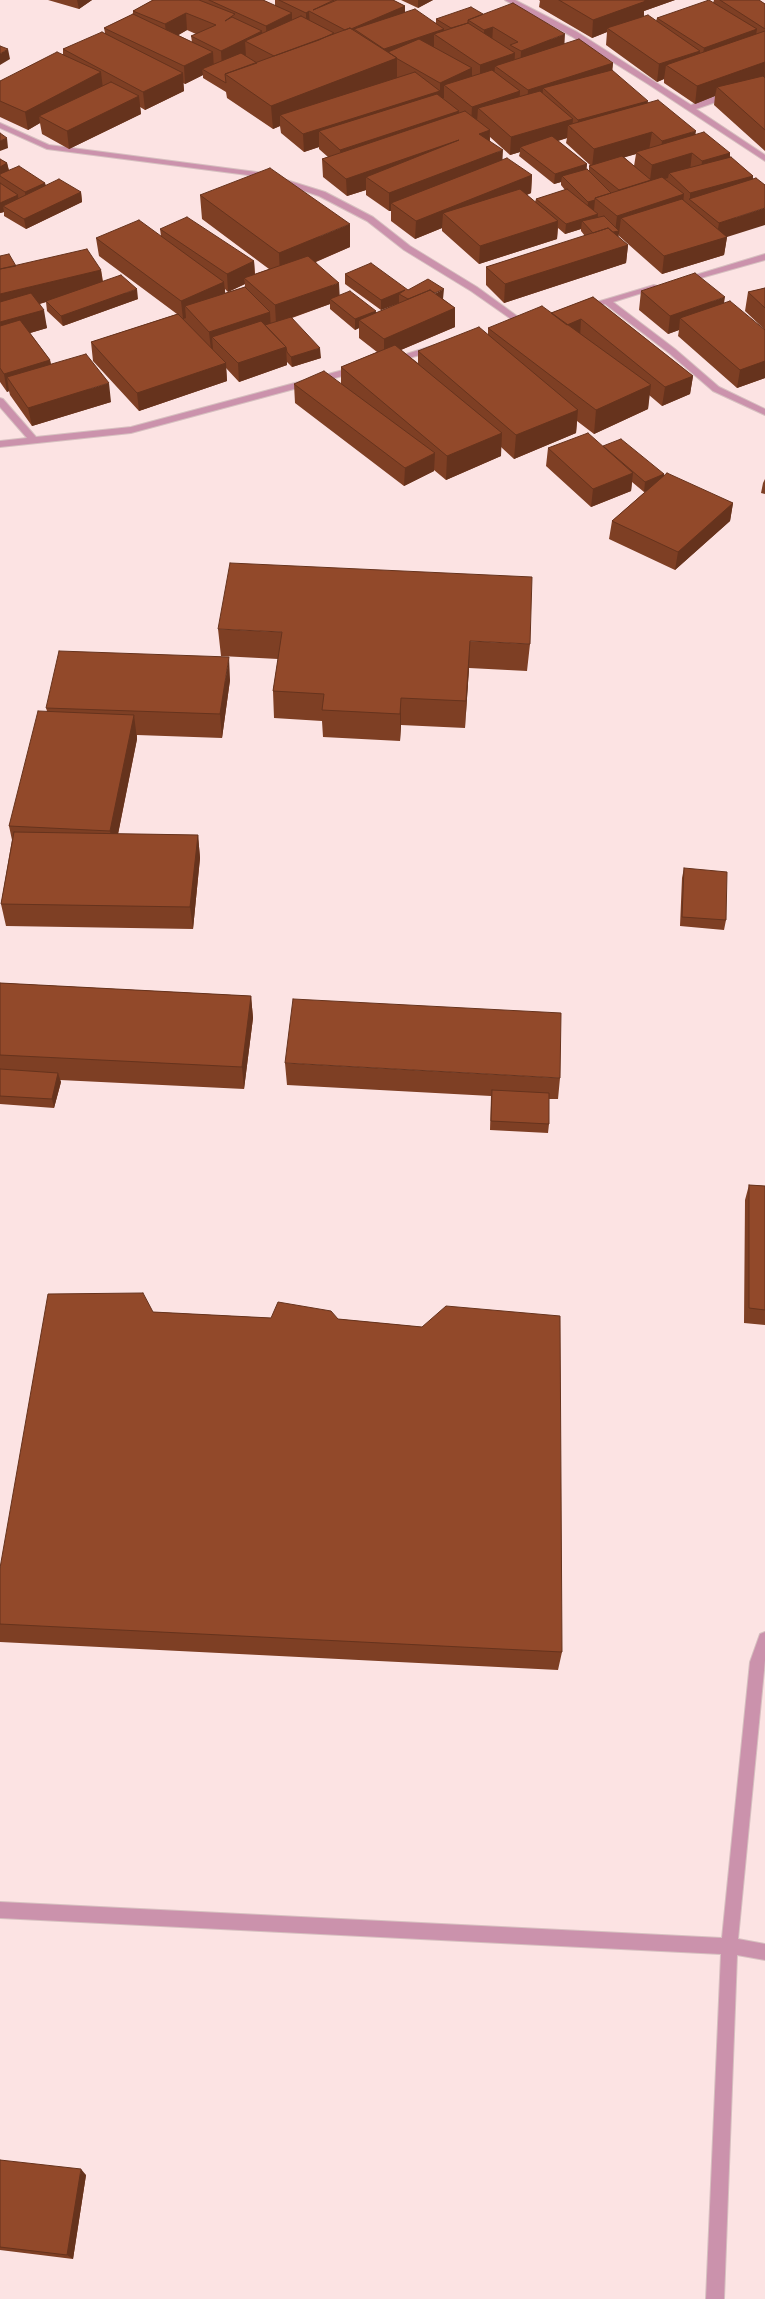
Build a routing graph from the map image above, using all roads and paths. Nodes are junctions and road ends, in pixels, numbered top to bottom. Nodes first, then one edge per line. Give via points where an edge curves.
1 (508, 0) edge
2 (599, 41) edge
3 (590, 44) junction
4 (737, 92) edge
5 (690, 108) junction
6 (0, 125) edge
7 (765, 159) edge
8 (765, 257) edge
9 (607, 301) junction
10 (570, 311) edge
11 (514, 326) edge
12 (447, 344) edge
13 (380, 363) edge
14 (370, 365) edge
15 (0, 401) edge
16 (765, 412) edge
17 (33, 440) junction
18 (0, 444) edge
19 (765, 1639) edge
20 (0, 1910) edge
21 (729, 1946) junction
22 (765, 1952) edge
23 (715, 2299) edge

1 - 3 street
2 - 3 street
3 - 5 street
4 - 5 street
5 - 7 street
6 - 11 street via 46,147 264,175 322,194 370,219 407,248 528,322
8 - 9 street
9 - 10 street
9 - 16 street via 716,389
12 - 13 street
14 - 17 street via 131,430
15 - 17 street
17 - 18 street
19 - 21 street via 757,1662
20 - 21 street
21 - 22 street
21 - 23 street

